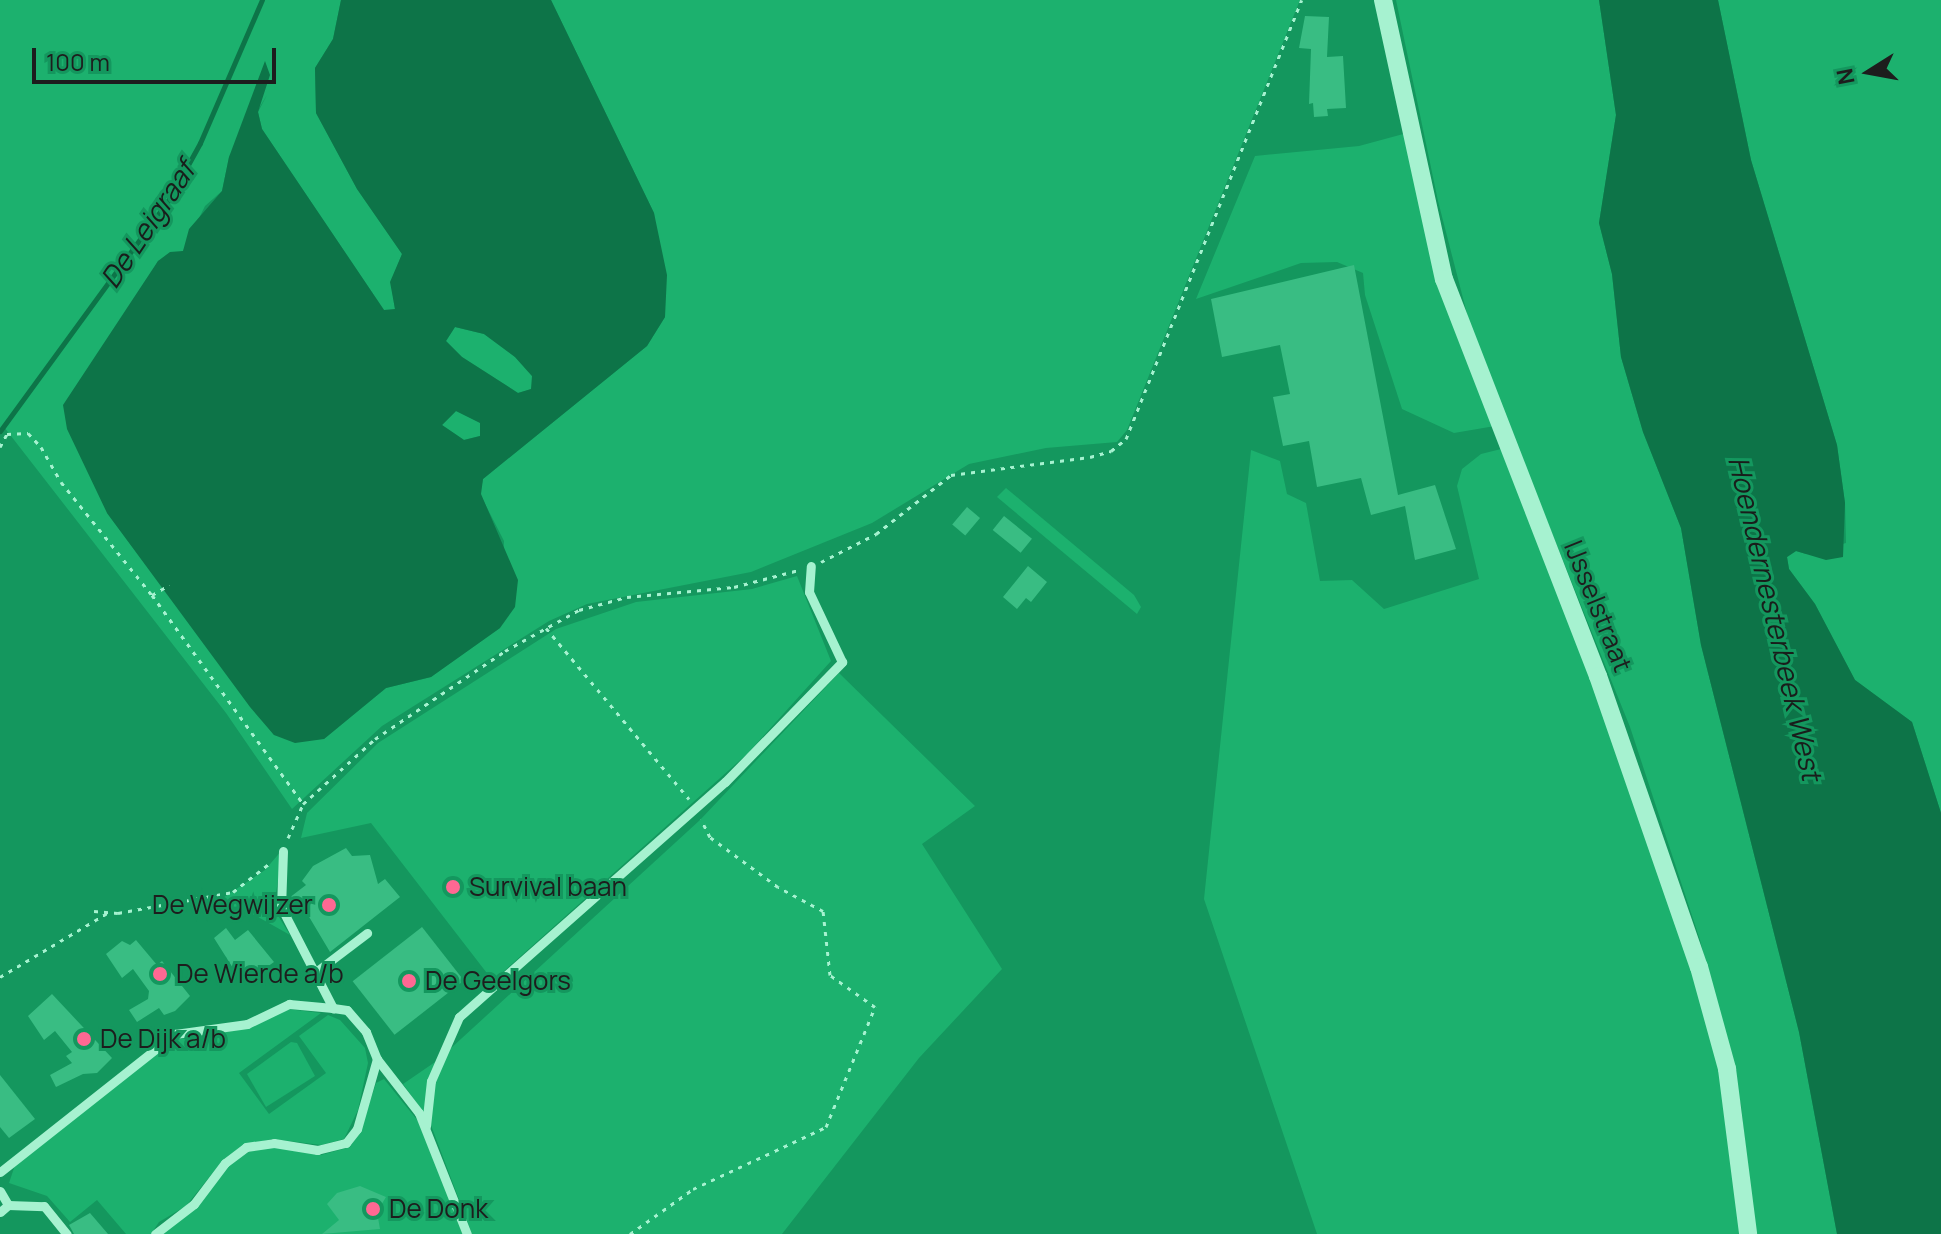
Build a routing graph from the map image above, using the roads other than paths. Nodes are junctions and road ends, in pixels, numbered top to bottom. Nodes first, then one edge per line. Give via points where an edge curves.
1 (1383, 0) edge
2 (811, 566) road end
3 (283, 851) road end
4 (367, 933) dead end
5 (317, 971) junction
6 (333, 1008) junction
7 (377, 1059) junction
8 (426, 1126) junction
9 (0, 1172) edge
10 (0, 1191) edge
11 (4, 1208) edge
12 (67, 1234) edge
13 (155, 1234) edge
14 (467, 1234) edge
15 (1748, 1234) edge

1 - 15 street, IJsselstraat via 1444,279 1598,676 1699,967 1727,1069
2 - 8 lane via 809,592 842,662 695,809 459,1017 431,1081
3 - 5 lane via 281,907
4 - 5 lane
5 - 6 lane
6 - 7 lane via 347,1010 374,1046
6 - 9 lane via 289,1004 247,1024 175,1034
7 - 8 lane
7 - 13 lane via 350,1140 324,1150 274,1143 246,1147 225,1163 194,1204
8 - 14 lane
10 - 11 lane
11 - 12 lane via 44,1206

